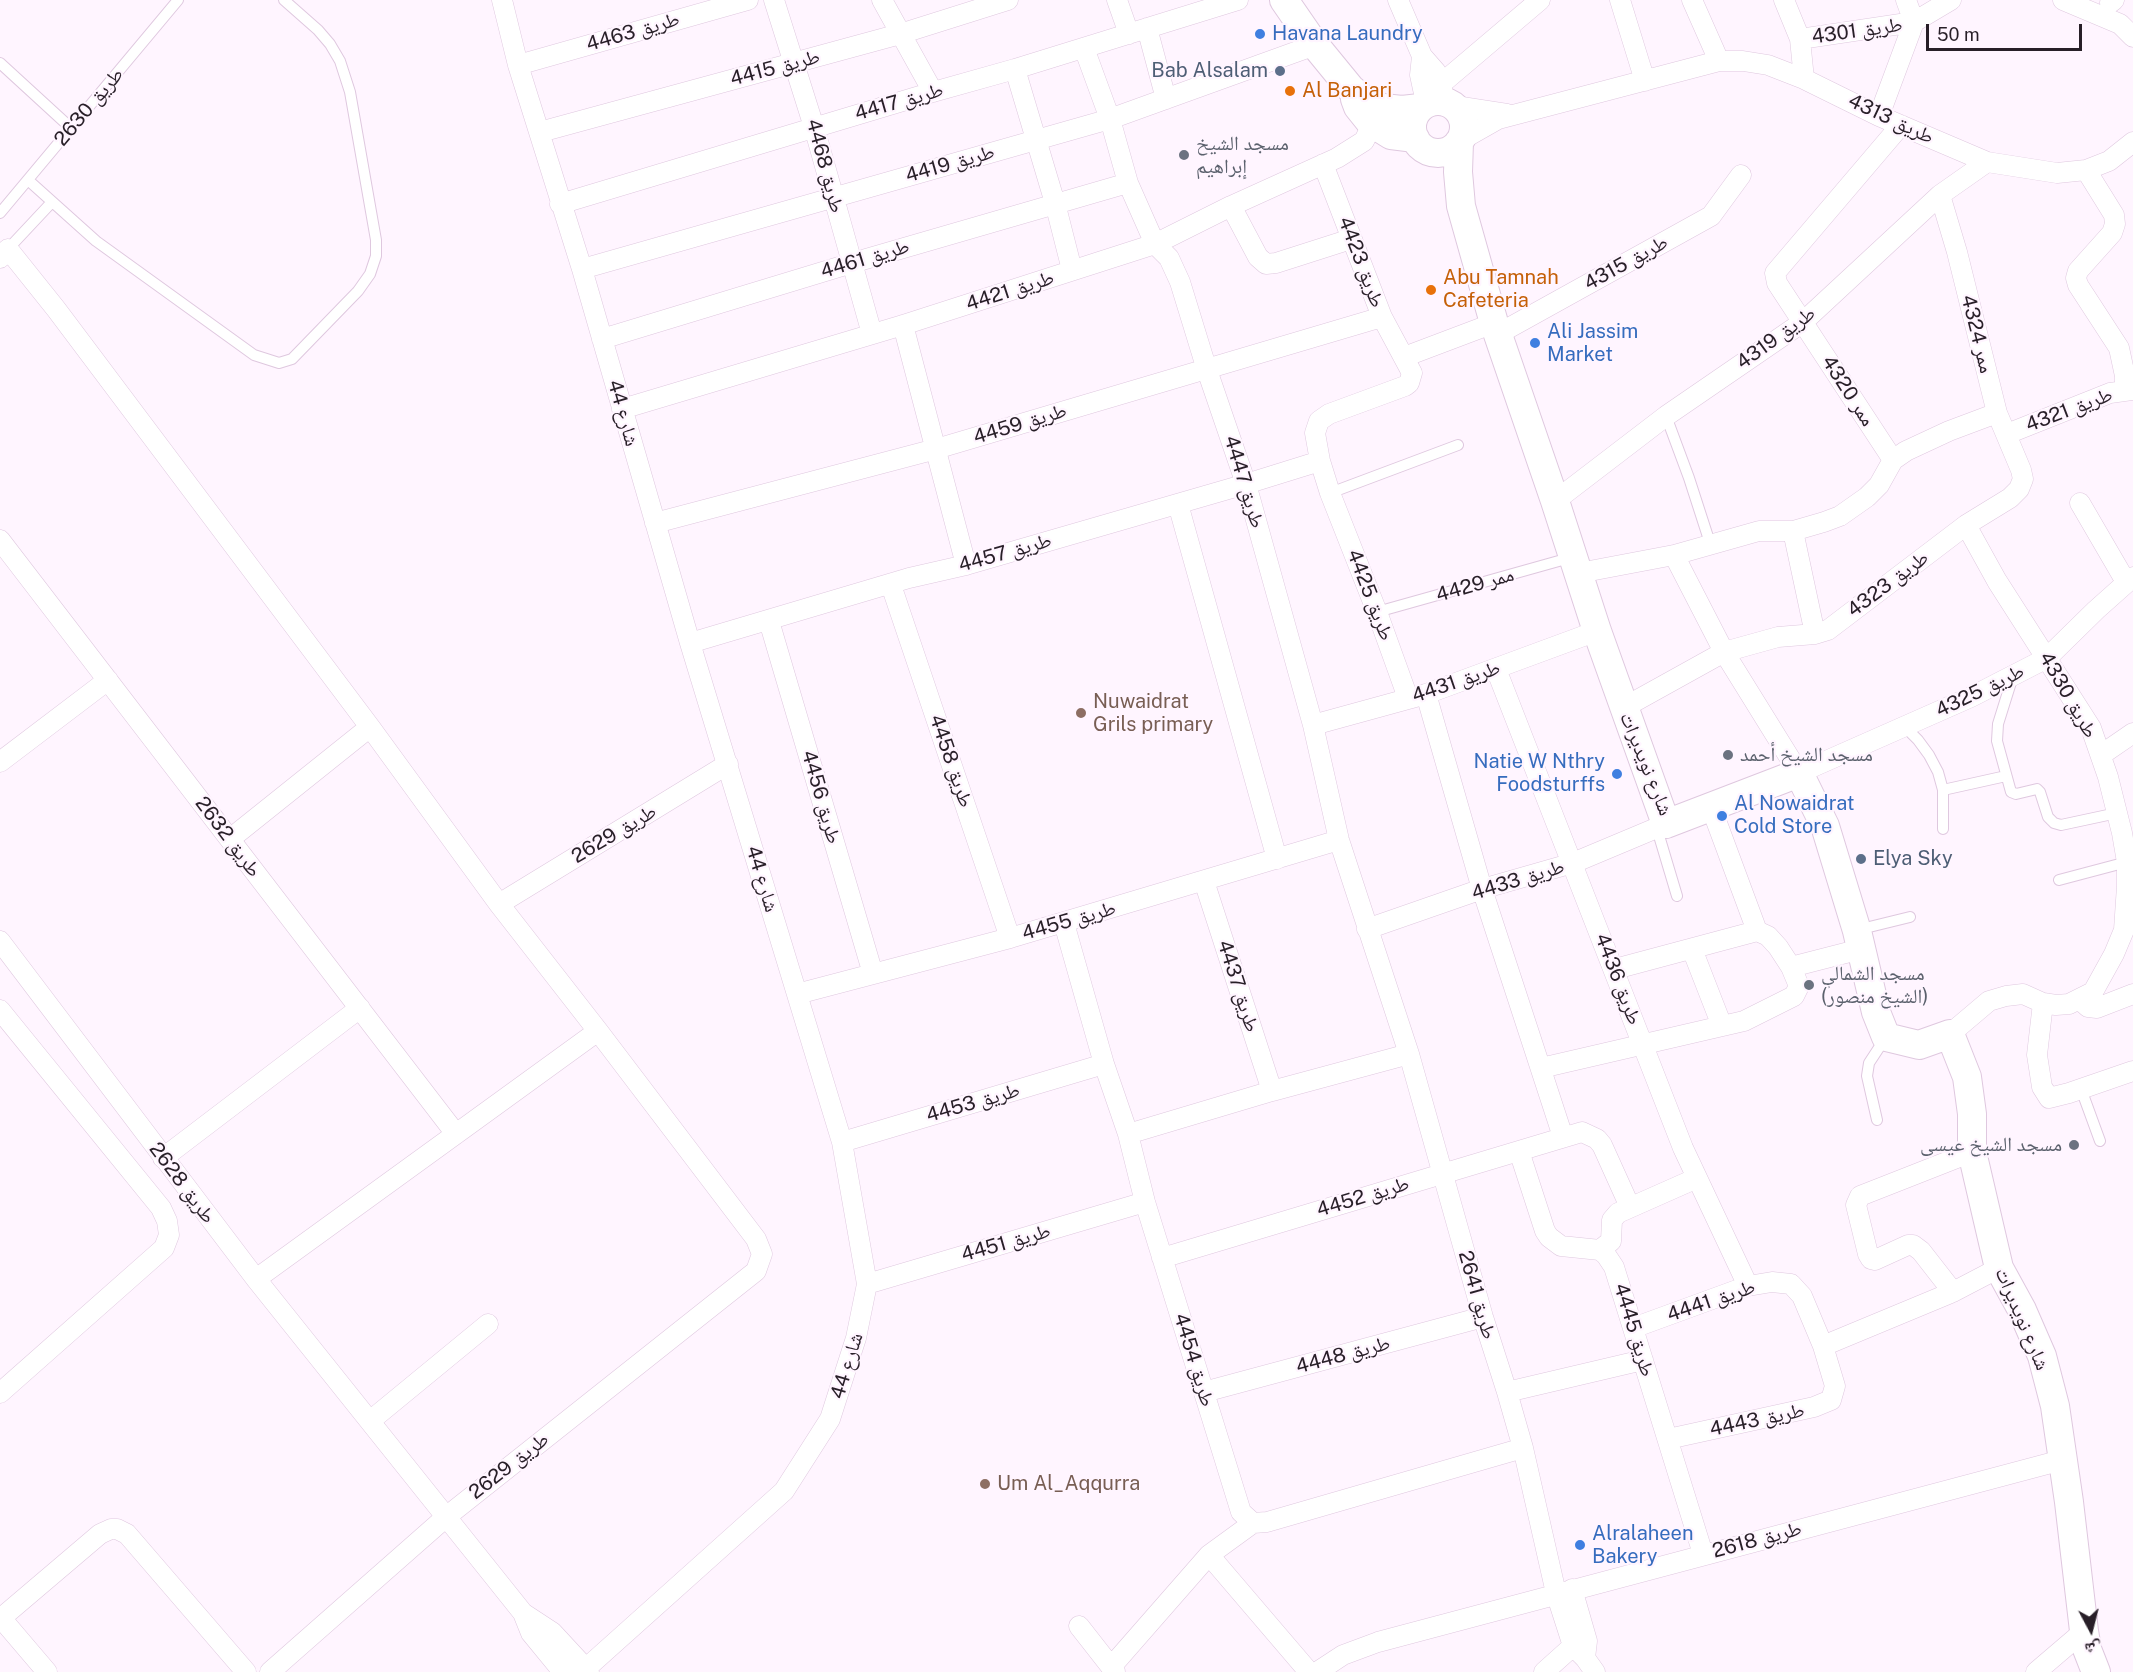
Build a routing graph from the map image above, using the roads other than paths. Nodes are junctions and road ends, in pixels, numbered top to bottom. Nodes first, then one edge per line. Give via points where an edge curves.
1 (178, 0) edge
2 (284, 0) edge
3 (502, 0) edge
4 (748, 0) edge
5 (774, 0) edge
6 (882, 0) edge
7 (1008, 0) edge
8 (1117, 0) edge
9 (1238, 0) edge
10 (1284, 0) edge
11 (1540, 0) edge
12 (1620, 0) edge
13 (1692, 0) edge
14 (1784, 0) edge
15 (1906, 0) edge
16 (1951, 0) edge
17 (2063, 0) edge
18 (2111, 1) edge
19 (1403, 2) edge
20 (1914, 22) junction
21 (2127, 30) edge
22 (1138, 31) junction
23 (900, 34) junction
24 (1800, 39) junction
25 (1315, 45) junction
26 (1084, 48) junction
27 (1719, 61) junction
28 (0, 63) edge
29 (795, 63) junction
30 (518, 64) junction
31 (1015, 69) junction
32 (1804, 78) junction
33 (1645, 81) junction
34 (1351, 89) junction
35 (933, 92) junction
36 (1166, 99) junction
37 (1438, 101) junction
38 (1512, 115) junction
39 (1879, 116) junction
40 (1110, 119) junction
41 (1370, 122) junction
42 (1901, 125) junction
43 (814, 127) junction
44 (72, 129) junction
45 (540, 132) junction
46 (1036, 139) junction
47 (1460, 141) junction
48 (2133, 142) edge
49 (1420, 144) junction
50 (1987, 162) junction
51 (1323, 164) junction
52 (2086, 170) junction
53 (1741, 176) dead end
54 (28, 180) junction
55 (1128, 183) junction
56 (1940, 195) junction
57 (833, 197) junction
58 (52, 202) junction
59 (1055, 203) junction
60 (560, 204) junction
61 (1231, 206) junction
62 (1461, 206) junction
63 (0, 213) edge
64 (1351, 239) junction
65 (1155, 244) junction
66 (4, 254) edge
67 (852, 263) junction
68 (582, 269) junction
69 (1072, 270) junction
70 (1382, 317) junction
71 (1803, 322) junction
72 (903, 325) junction
73 (1496, 328) junction
74 (872, 334) junction
75 (602, 339) junction
76 (1404, 357) junction
77 (1207, 370) junction
78 (2129, 390) edge
79 (622, 409) junction
80 (1997, 413) junction
81 (1666, 416) junction
82 (2007, 434) junction
83 (1458, 445) dead end
84 (936, 449) junction
85 (1893, 460) junction
86 (1320, 461) junction
87 (2021, 470) joint
88 (1246, 484) junction
89 (1330, 493) junction
90 (1555, 501) junction
91 (2080, 503) dead end
92 (1178, 504) junction
93 (655, 523) junction
94 (1966, 525) junction
95 (1793, 531) junction
96 (1710, 543) junction
97 (2, 546) edge
98 (1674, 555) junction
99 (966, 565) junction
100 (1576, 565) junction
101 (2130, 580) edge
102 (891, 585) junction
103 (1377, 612) junction
104 (769, 621) junction
105 (1597, 632) junction
106 (1815, 634) junction
107 (690, 643) junction
108 (1724, 652) junction
109 (2047, 658) junction
110 (1496, 669) junction
111 (2014, 675) junction
112 (108, 680) junction
113 (1417, 696) junction
114 (1623, 708) junction
115 (1313, 725) junction
116 (370, 727) junction
117 (1905, 727) junction
118 (2133, 732) edge
119 (2101, 755) junction
120 (0, 762) edge
121 (729, 764) junction
122 (1799, 773) junction
123 (2006, 776) junction
124 (1943, 790) junction
125 (1712, 807) junction
126 (2117, 813) junction
127 (1662, 826) junction
128 (1943, 829) dead end
129 (230, 839) junction
130 (1339, 840) junction
131 (1277, 860) junction
132 (2127, 862) junction
133 (1573, 863) junction
134 (2059, 880) dead end
135 (1204, 881) junction
136 (2130, 885) edge
137 (1482, 889) junction
138 (1677, 896) dead end
139 (499, 904) junction
140 (1910, 917) dead end
141 (1064, 923) junction
142 (1367, 929) junction
143 (1757, 931) junction
144 (1010, 938) junction
145 (1859, 940) junction
146 (0, 941) edge
147 (1692, 949) junction
148 (1791, 967) junction
149 (1615, 969) junction
150 (873, 974) junction
151 (797, 994) junction
152 (2133, 994) edge
153 (2074, 1002) junction
154 (2043, 1003) junction
155 (360, 1008) junction
156 (0, 1010) edge
157 (1722, 1026) junction
158 (598, 1030) junction
159 (1950, 1034) junction
160 (1886, 1037) junction
161 (1642, 1044) junction
162 (1409, 1054) junction
163 (1104, 1064) junction
164 (1541, 1068) junction
165 (2133, 1071) edge
166 (2081, 1089) junction
167 (1272, 1091) junction
168 (1877, 1120) dead end
169 (456, 1134) junction
170 (1128, 1134) junction
171 (1563, 1137) junction
172 (2100, 1140) dead end
173 (842, 1142) junction
174 (1519, 1151) junction
175 (1972, 1152) junction
176 (163, 1158) junction
177 (1443, 1173) junction
178 (1697, 1178) junction
179 (1145, 1202) junction
180 (1630, 1207) junction
181 (1600, 1250) junction
182 (1162, 1258) junction
183 (1999, 1268) junction
184 (256, 1279) junction
185 (867, 1284) junction
186 (1748, 1286) junction
187 (1953, 1292) junction
188 (1483, 1317) junction
189 (488, 1324) dead end
190 (1633, 1328) junction
191 (1823, 1346) junction
192 (1643, 1359) junction
193 (1834, 1386) joint
194 (1204, 1392) junction
195 (1507, 1392) junction
196 (0, 1393) edge
197 (370, 1421) junction
198 (1668, 1439) junction
199 (1523, 1448) junction
200 (2062, 1460) junction
201 (446, 1517) junction
202 (1253, 1523) junction
203 (1703, 1554) junction
204 (1209, 1555) junction
205 (1564, 1591) junction
206 (523, 1613) junction
207 (1, 1619) edge
208 (1079, 1626) dead end
209 (2084, 1631) junction
210 (1584, 1658) edge
211 (1113, 1670) edge
212 (586, 1671) edge
213 (47, 1672) edge
214 (246, 1672) edge
215 (270, 1672) edge
216 (563, 1672) edge
217 (1309, 1672) edge
218 (1317, 1672) edge
219 (1544, 1672) edge
220 (2036, 1672) edge
221 (2096, 1672) edge

1 - 44 lane, طريق 2630
2 - 58 lane via 318,30 340,62 350,92 376,240 370,274 303,350 279,363 255,355 96,241
3 - 30 street, شارع 44
4 - 30 street, طريق 4463
5 - 29 street, طريق 4468
6 - 23 street
7 - 23 street, طريق 4415
8 - 22 street
9 - 22 street, طريق 4417
10 - 25 street
11 - 37 street
12 - 33 street
13 - 27 street
14 - 24 street, طريق 4301
15 - 20 street
16 - 20 street
17 - 21 street
18 - 21 street
19 - 37 street via 1422,56 1420,75
20 - 24 street, طريق 4301
20 - 39 street
22 - 26 street, طريق 4417
22 - 36 street
23 - 29 street, طريق 4415
23 - 35 street
24 - 32 street, طريق 4301
25 - 34 street
25 - 36 street, طريق 4419
26 - 31 street, طريق 4417
26 - 40 street, طريق 4447
27 - 32 street, طريق 4313 via 1768,65
27 - 33 street, طريق 4313
28 - 44 lane
29 - 43 street, طريق 4468
29 - 45 street, طريق 4415
30 - 45 street, شارع 44
31 - 35 street, طريق 4417
31 - 46 street
32 - 39 street, طريق 4313
33 - 38 street, طريق 4313
34 - 37 street via 1365,101 1402,111
34 - 41 street
35 - 43 street, طريق 4417
36 - 40 street, طريق 4419
37 - 38 street, طريق 4313
37 - 47 street via 1461,114 1464,132
37 - 49 street via 1412,122
38 - 47 street, طريق 4313 via 1485,125
39 - 42 street, طريق 4313
40 - 46 street, طريق 4419
40 - 55 street, طريق 4447
41 - 49 street via 1391,135
41 - 51 street, طريق 4421 via 1364,141
42 - 50 street, طريق 4313
42 - 71 street via 1775,273
43 - 57 street, طريق 4468
43 - 60 street, طريق 4417
44 - 54 lane, طريق 2630
45 - 60 street, شارع 44
46 - 57 street, طريق 4419
46 - 59 street
47 - 49 street via 1447,151 1432,152
47 - 62 street, شارع نويديرات
48 - 52 street, طريق 4313 via 2109,161
49 - 62 street, شارع نويديرات
50 - 52 street, طريق 4313 via 2057,173
50 - 56 street, طريق 4319
51 - 61 street, طريق 4421
51 - 64 street, طريق 4423
52 - 78 street via 2114,215 2115,224 2076,278 2119,348
53 - 73 street, طريق 4315 via 1711,216
54 - 58 lane
54 - 63 lane, طريق 2630
55 - 59 street, طريق 4461
55 - 65 street, طريق 4447
56 - 71 street, طريق 4319
56 - 80 street, ممر 4324
57 - 67 street, طريق 4468
57 - 68 street, طريق 4419
58 - 66 lane
59 - 67 street, طريق 4461
59 - 69 street
60 - 68 street, شارع 44
61 - 64 street via 1258,257 1266,264
61 - 65 street, طريق 4421
62 - 73 street, شارع نويديرات
64 - 70 street, طريق 4423
65 - 69 street, طريق 4421
65 - 77 street, طريق 4447 via 1168,258 1180,282
66 - 116 street via 56,309
67 - 74 street, طريق 4468
67 - 75 street, طريق 4461
68 - 75 street, شارع 44
69 - 72 street, طريق 4421
70 - 76 street, طريق 4423
70 - 77 street, طريق 4459
71 - 81 street, طريق 4319
71 - 85 street, ممر 4320
72 - 74 street, طريق 4421
72 - 84 street
73 - 76 street, طريق 4315
73 - 90 street, شارع نويديرات
74 - 79 street, طريق 4421
75 - 79 street, شارع 44
76 - 86 street, طريق 4425 via 1412,373 1405,386 1319,421 1315,433
77 - 84 street, طريق 4459
77 - 88 street, طريق 4447
78 - 82 street, طريق 4321 via 2110,393
79 - 93 street, شارع 44
80 - 82 street, ممر 4324
80 - 85 street, طريق 4321 via 1949,431
81 - 90 street, طريق 4319
81 - 96 lane
82 - 87 street, ممر 4324
83 - 89 lane
84 - 93 street, طريق 4459
84 - 99 street
85 - 95 street via 1879,485 1855,506 1840,516
86 - 88 street, طريق 4457
86 - 89 street, طريق 4425
87 - 94 street, طريق 4323 via 2019,489
88 - 92 street, طريق 4457
88 - 115 street, طريق 4447
89 - 103 street, طريق 4425
90 - 100 street, شارع نويديرات
91 - 101 street
92 - 99 street, طريق 4457
92 - 131 street
93 - 107 street, شارع 44
94 - 106 street, طريق 4323 via 1828,630
94 - 109 street, طريق 4330
95 - 96 street via 1759,531
95 - 106 street
96 - 98 street
97 - 112 street, طريق 2632
98 - 100 street
98 - 108 street
99 - 102 street, طريق 4457
100 - 103 lane, ممر 4429
100 - 105 street, شارع نويديرات
101 - 109 street, طريق 4325
102 - 104 street, طريق 4457
102 - 144 street, طريق 4458
103 - 113 street, طريق 4425
104 - 107 street, طريق 4457
104 - 150 street, طريق 4456
105 - 110 street, طريق 4431
105 - 114 street, شارع نويديرات
106 - 108 street, طريق 4323 via 1778,637
107 - 121 street, شارع 44
108 - 114 street, طريق 4323
108 - 122 street
109 - 111 street, طريق 4325
109 - 119 street, طريق 4330 via 2091,728
110 - 113 street, طريق 4431
110 - 133 street, طريق 4436
111 - 117 street, طريق 4325
111 - 123 lane via 1998,724 1997,741
112 - 120 street
112 - 129 street, طريق 2632
113 - 115 street, طريق 4431
113 - 137 street, طريق 4425
114 - 127 street, شارع نويديرات
115 - 130 street, طريق 4447
116 - 129 street
116 - 139 street
117 - 122 street, طريق 4325
117 - 124 lane via 1929,755
118 - 119 street
119 - 126 street, طريق 4330
121 - 139 street, طريق 2629
121 - 151 street, شارع 44
122 - 125 street, شارع نويديرات
122 - 145 street via 1825,826
123 - 124 lane
123 - 126 lane via 2014,794 2039,790 2054,823 2061,825
124 - 128 lane
125 - 127 street, شارع نويديرات
125 - 143 street
126 - 132 street, طريق 4330
127 - 133 street, طريق 4433
127 - 138 lane
129 - 155 street, طريق 2632
130 - 131 street, طريق 4455
130 - 142 street, طريق 4447
131 - 135 street, طريق 4455
132 - 134 lane
132 - 136 street, طريق 4330
133 - 137 street, طريق 4433
133 - 149 street, طريق 4436
135 - 141 street, طريق 4455
135 - 167 street, طريق 4437
136 - 153 street, طريق 4330 via 2124,930 2115,954 2093,992
137 - 142 street, طريق 4433
137 - 164 street, طريق 4425
139 - 158 street
140 - 145 lane
141 - 144 street, طريق 4455
141 - 163 street, طريق 4454
142 - 162 street, طريق 2641
143 - 147 street
143 - 148 street via 1779,947
144 - 150 street, طريق 4455
145 - 148 street
145 - 160 street
146 - 176 street, طريق 2628
147 - 149 street
147 - 157 street
148 - 157 street via 1799,986 1794,996 1744,1021
149 - 161 street, طريق 4436
150 - 151 street, طريق 4455
151 - 173 street, شارع 44
152 - 153 street via 2097,1008
153 - 154 street
154 - 159 street via 2023,994 1989,1001
154 - 166 street via 2037,1055 2043,1087 2049,1098
155 - 169 street, طريق 2632
155 - 176 street
156 - 196 street via 160,1208 169,1235 164,1248
157 - 161 street
158 - 169 street
158 - 201 street, طريق 2629 via 756,1239 762,1254 756,1270
159 - 160 street via 1919,1045
159 - 175 street, شارع نويديرات via 1967,1077
160 - 168 lane via 1869,1063 1867,1076
161 - 164 street
161 - 178 street, طريق 4436
162 - 167 street
162 - 177 street, طريق 2641
163 - 170 street, طريق 4454
163 - 173 street, طريق 4453
164 - 171 street, طريق 4425
165 - 166 street
166 - 172 lane
167 - 170 street
169 - 184 street
170 - 179 street, طريق 4454
171 - 174 street, طريق 4452
171 - 180 street, طريق 4452 via 1582,1132 1597,1139
173 - 185 street, شارع 44
174 - 177 street, طريق 4452
174 - 181 street via 1549,1238 1561,1246
175 - 183 street, شارع نويديرات
175 - 187 street via 1860,1196 1856,1205 1871,1259 1908,1245 1918,1247
176 - 184 street, طريق 2628
177 - 182 street, طريق 4452
177 - 188 street, طريق 2641
178 - 180 street
178 - 186 street, طريق 4436
179 - 182 street, طريق 4454
179 - 185 street, طريق 4451
180 - 181 street via 1614,1216 1611,1241
181 - 190 street, طريق 4445 via 1614,1267
182 - 194 street, طريق 4454
183 - 187 street
183 - 200 street, شارع نويديرات via 2042,1356 2055,1406
184 - 197 street, طريق 2628
185 - 212 street, شارع 44 via 856,1338 830,1419 784,1491
186 - 190 street, طريق 4441
186 - 191 street, طريق 4441 via 1791,1284 1802,1296
187 - 191 street
188 - 194 street, طريق 4448
188 - 195 street, طريق 2641
189 - 197 street
190 - 192 street, طريق 4445
191 - 193 street, طريق 4441
192 - 195 street
192 - 198 street, طريق 4445
193 - 198 street, طريق 4443 via 1831,1400 1814,1407
194 - 202 street, طريق 4454 via 1241,1512
195 - 199 street, طريق 2641
197 - 201 street, طريق 2628
198 - 203 street, طريق 4445
199 - 202 street
199 - 205 street, طريق 2641
200 - 203 street, طريق 2618
200 - 209 street, شارع نويديرات
201 - 206 street, طريق 2628
201 - 215 street, طريق 2629
202 - 204 street
203 - 205 street, طريق 2618
204 - 211 street
204 - 217 street
205 - 210 street, طريق 2641 via 1587,1641
205 - 218 street, طريق 2618 via 1378,1642 1343,1655
206 - 212 street, طريق 2628 via 552,1632
206 - 216 street, طريق 2628 via 531,1633
207 - 213 street
207 - 214 street via 100,1534 122,1530
208 - 211 street
209 - 220 street
209 - 221 street, شارع نويديرات
210 - 219 street

